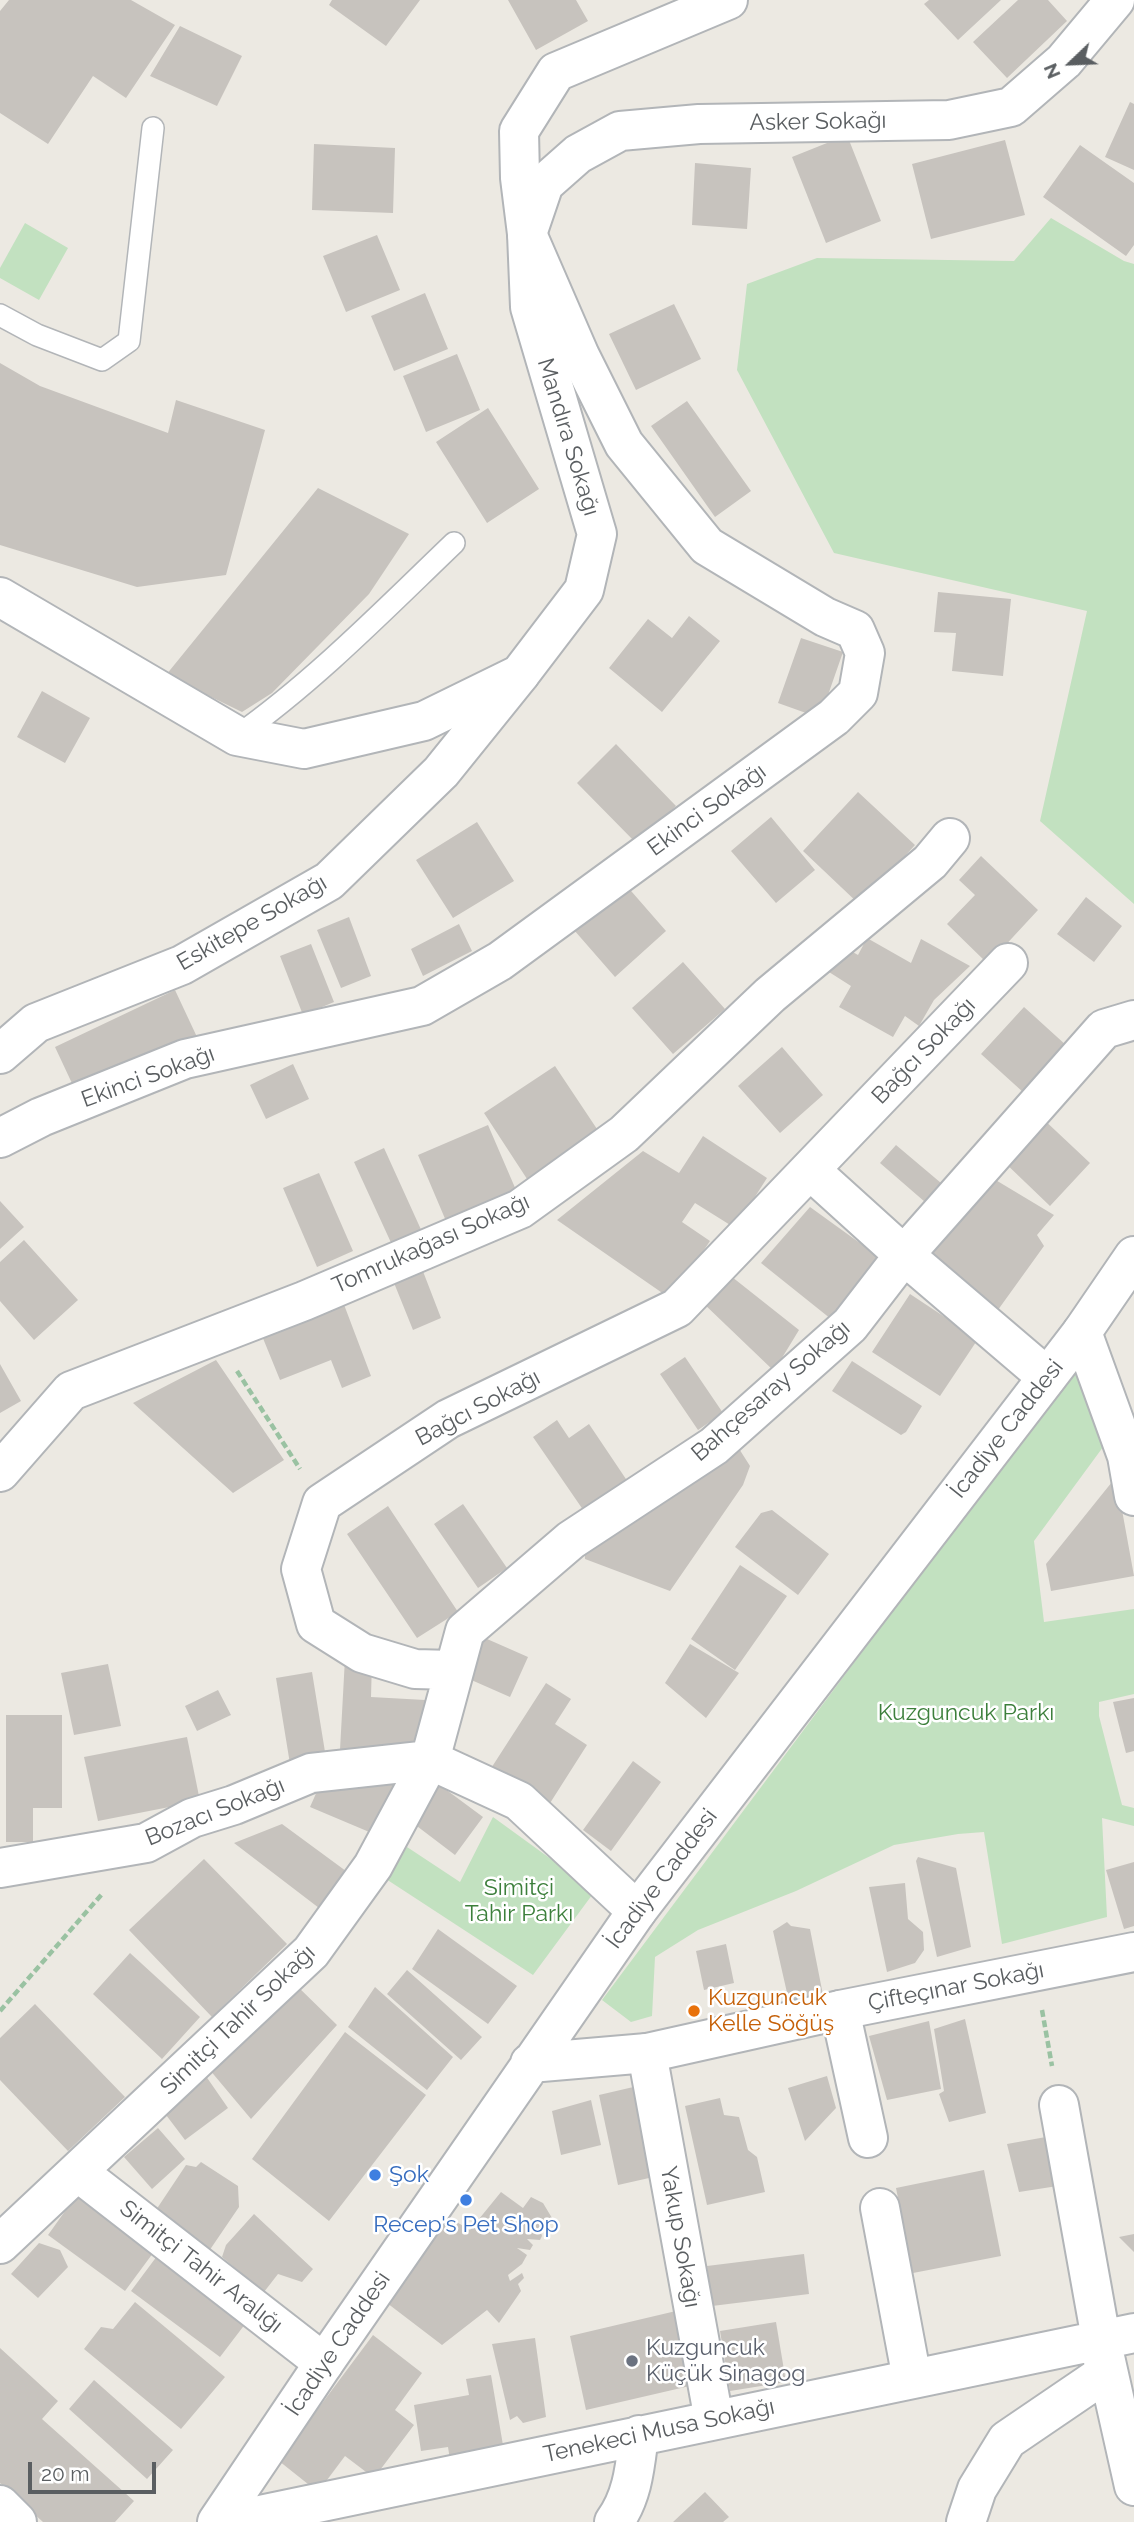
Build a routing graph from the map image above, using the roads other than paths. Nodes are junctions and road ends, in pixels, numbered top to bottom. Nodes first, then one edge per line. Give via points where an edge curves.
1 (728, 0) edge
2 (1115, 0) edge
3 (153, 128) dead end
4 (527, 234) junction
5 (0, 315) edge
6 (454, 542) dead end
7 (0, 597) edge
8 (520, 674) junction
9 (236, 736) junction
10 (950, 838) dead end
11 (1008, 963) dead end
12 (1134, 1020) edge
13 (0, 1054) edge
14 (0, 1138) edge
15 (810, 1170) junction
16 (904, 1255) junction
17 (1134, 1256) edge
18 (1082, 1332) junction
19 (1047, 1377) junction
20 (1122, 1402) edge
21 (0, 1472) edge
22 (1134, 1496) edge
23 (453, 1670) junction
24 (430, 1760) junction
25 (0, 1868) edge
26 (637, 1910) junction
27 (1134, 1952) edge
28 (840, 2010) junction
29 (647, 2053) junction
30 (530, 2063) junction
31 (1059, 2105) road end
32 (867, 2138) dead end
33 (78, 2172) junction
34 (880, 2208) dead end
35 (0, 2244) edge
36 (1118, 2336) edge
37 (324, 2363) junction
38 (912, 2379) junction
39 (714, 2420) junction
40 (639, 2435) junction
41 (1134, 2486) edge
42 (0, 2505) edge
43 (17, 2522) edge
44 (217, 2522) edge
45 (226, 2522) edge
46 (614, 2522) edge
47 (965, 2522) edge

1 - 4 street via 556,72 519,131
2 - 4 street, Asker Sokağı via 1064,61 1011,107 949,120 699,124 620,131 578,154 544,184
3 - 5 lane via 130,341 102,360
4 - 8 street, Mandıra Sokağı via 530,307 597,534 584,590
4 - 14 street, Ekinci Sokağı via 624,444 707,546 825,617 855,630 864,653 858,693 834,717 500,961 422,1006 186,1059 41,1116
6 - 9 lane via 334,657
7 - 9 street, Mandıra Sokağı
8 - 9 street, Mandıra Sokağı via 425,721 304,749
8 - 13 street, Eskitepe Sokağı via 441,772 329,881 182,965 36,1023
10 - 21 street, Tomrukağası Sokağı via 930,862 770,995 624,1134 520,1209 304,1301 71,1391
11 - 15 street, Bağcı Sokağı
12 - 16 street, Bahçesaray Sokağı via 1104,1029
15 - 16 street
15 - 23 street, Bağcı Sokağı via 677,1308 448,1419 322,1503 301,1569 316,1624 362,1653 415,1669
16 - 19 street
16 - 23 street, Bahçesaray Sokağı via 850,1325 714,1446 571,1540 465,1631
17 - 18 street, İcadiye Caddesi
18 - 19 street, İcadiye Caddesi
18 - 20 street
19 - 26 street, İcadiye Caddesi
20 - 22 street
23 - 24 street, Bahçesaray Sokağı
24 - 25 street, Bozacı Sokağı via 311,1773 192,1818 146,1843
24 - 26 street via 520,1801
24 - 33 street, Simitçi Tahir Sokağı via 373,1866 311,1952
26 - 30 street, İcadiye Caddesi
27 - 28 street, Çifteçınar Sokağı
28 - 29 street, Çifteçınar Sokağı
28 - 32 street
29 - 30 street, Çifteçınar Sokağı
29 - 39 street, Yakup Sokağı
30 - 37 street, İcadiye Caddesi
31 - 36 street
33 - 35 street, Simitçi Tahir Sokağı
33 - 37 street, Simitçi Tahir Aralığı
34 - 38 street
36 - 38 street, Tenekeci Musa Sokağı
36 - 41 street
36 - 47 street via 1104,2374 1007,2440 977,2489
37 - 44 street, İcadiye Caddesi
38 - 39 street, Tenekeci Musa Sokağı
39 - 40 street, Tenekeci Musa Sokağı
40 - 45 street, Tenekeci Musa Sokağı
40 - 46 street via 632,2485
42 - 43 street

